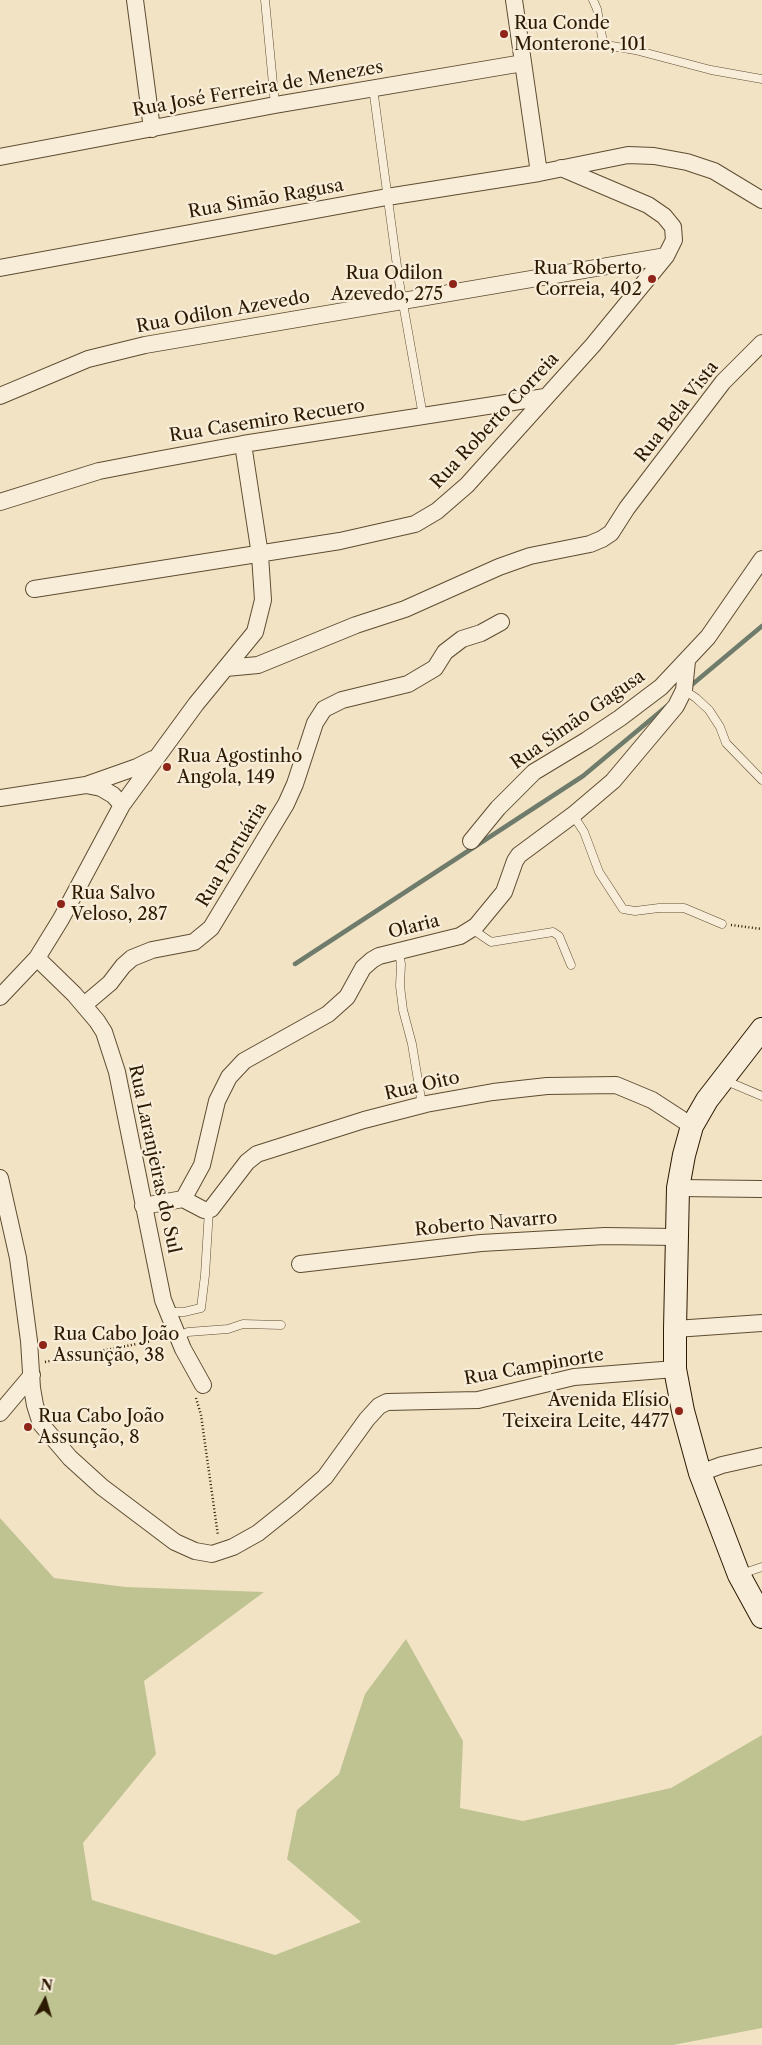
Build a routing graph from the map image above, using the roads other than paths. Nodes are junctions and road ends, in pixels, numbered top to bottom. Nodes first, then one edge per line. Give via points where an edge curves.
1 (135, 0) edge
2 (265, 0) edge
3 (514, 0) edge
4 (593, 0) edge
5 (523, 63) junction
6 (762, 79) edge
7 (373, 88) junction
8 (275, 106) junction
9 (152, 129) junction
10 (0, 157) edge
11 (561, 168) junction
12 (539, 173) junction
13 (387, 197) junction
14 (762, 200) edge
15 (666, 256) junction
16 (0, 268) edge
17 (402, 302) junction
18 (762, 343) edge
19 (0, 396) edge
20 (546, 397) junction
21 (423, 416) junction
22 (243, 444) junction
23 (0, 502) edge
24 (260, 555) junction
25 (762, 559) edge
26 (34, 589) dead end
27 (501, 622) dead end
28 (687, 661) junction
29 (226, 668) junction
30 (684, 690) junction
31 (156, 758) junction
32 (762, 780) edge
33 (86, 785) junction
34 (0, 798) edge
35 (122, 805) junction
36 (573, 815) junction
37 (471, 841) dead end
38 (722, 924) road end
39 (472, 929) junction
40 (399, 952) junction
41 (37, 958) junction
42 (571, 965) dead end
43 (0, 997) edge
44 (84, 1005) junction
45 (762, 1029) edge
46 (723, 1079) junction
47 (762, 1096) edge
48 (422, 1105) junction
49 (692, 1126) junction
50 (0, 1178) edge
51 (678, 1188) junction
52 (762, 1189) edge
53 (183, 1199) junction
54 (143, 1206) junction
55 (209, 1210) junction
56 (4, 1221) edge
57 (676, 1237) junction
58 (300, 1264) dead end
59 (168, 1312) junction
60 (762, 1322) edge
61 (281, 1325) dead end
62 (675, 1329) junction
63 (178, 1336) junction
64 (675, 1369) junction
65 (31, 1370) junction
66 (203, 1385) road end
67 (0, 1413) edge
68 (762, 1456) edge
69 (700, 1473) junction
70 (762, 1567) edge
71 (739, 1575) junction
72 (762, 1617) edge

1 - 9 street
2 - 8 lane
3 - 5 street
4 - 6 lane via 602,42 606,45
5 - 7 street, Rua José Ferreira de Menezes
5 - 12 street
7 - 8 street, Rua José Ferreira de Menezes
7 - 13 lane
8 - 9 street, Rua José Ferreira de Menezes
9 - 10 street, Rua José Ferreira de Menezes
11 - 12 street
11 - 14 street via 628,155 654,156 714,171
11 - 15 street, Rua Roberto Correia via 648,205 664,216 673,227 674,240
12 - 13 street, Rua Simão Ragusa
13 - 16 street, Rua Simão Ragusa
13 - 17 lane
15 - 17 street, Rua Odilon Azevedo
15 - 20 street, Rua Roberto Correia
17 - 19 street, Rua Odilon Azevedo via 145,345 88,359
17 - 21 lane
18 - 29 street, Rua Bela Vista via 723,382 627,508 612,533 590,544 507,564 405,609 258,665
20 - 21 street, Rua Casemiro Recuero
20 - 24 street, Rua Roberto Correia via 467,485 437,511 415,524
21 - 22 street, Rua Casemiro Recuero
22 - 23 street, Rua Casemiro Recuero via 99,471
22 - 24 street
24 - 26 street, Rua Roberto Correia
24 - 29 street via 261,614 255,632
25 - 28 street, Rua Simão Gagusa via 708,637
27 - 44 street, Rua Portuária via 462,639 445,652 435,668 408,684 342,700 324,709 315,724 286,804 209,930 194,942 152,950 132,958
28 - 30 street, Olaria
28 - 37 street, Rua Simão Gagusa via 661,687 620,718 534,772
29 - 31 street
30 - 32 lane via 709,710 726,743
30 - 36 street, Olaria via 676,706 613,781
31 - 33 street
31 - 35 street
33 - 34 street
33 - 35 street via 113,795
35 - 41 street via 61,920
36 - 38 lane via 584,832 599,872 623,909 684,908
36 - 39 street, Olaria via 519,855 504,892
39 - 40 street, Olaria via 460,936
39 - 42 lane via 491,942 553,932
40 - 48 lane via 403,1010
40 - 53 street, Olaria via 372,960 363,968 347,996 328,1014 235,1069 217,1101 202,1165
41 - 43 street
41 - 44 street, Rua Laranjeiras do Sul
44 - 54 street, Rua Laranjeiras do Sul via 104,1032 117,1072
45 - 46 main road
46 - 47 lane
46 - 49 main road
48 - 49 street, Rua Oito via 493,1092 610,1084 652,1100
48 - 55 street, Rua Oito via 257,1154
49 - 51 main road
50 - 56 street
51 - 52 street
51 - 57 main road
53 - 54 street
53 - 55 street
54 - 59 street, Rua Laranjeiras do Sul
55 - 59 lane via 201,1308
56 - 65 street via 18,1258
57 - 58 street, Roberto Navarro via 605,1236 481,1243
57 - 62 main road
59 - 63 street, Rua Laranjeiras do Sul
60 - 62 street
61 - 63 lane via 243,1324
62 - 64 main road
63 - 66 street, Rua Laranjeiras do Sul
64 - 65 street, Rua Campinorte via 574,1377 478,1400 387,1402 367,1418 325,1478 294,1506 258,1532 221,1552 205,1553 175,1542 102,1487 70,1458 41,1424
64 - 69 main road
65 - 67 street
68 - 69 street
69 - 71 main road
70 - 71 lane
71 - 72 main road

